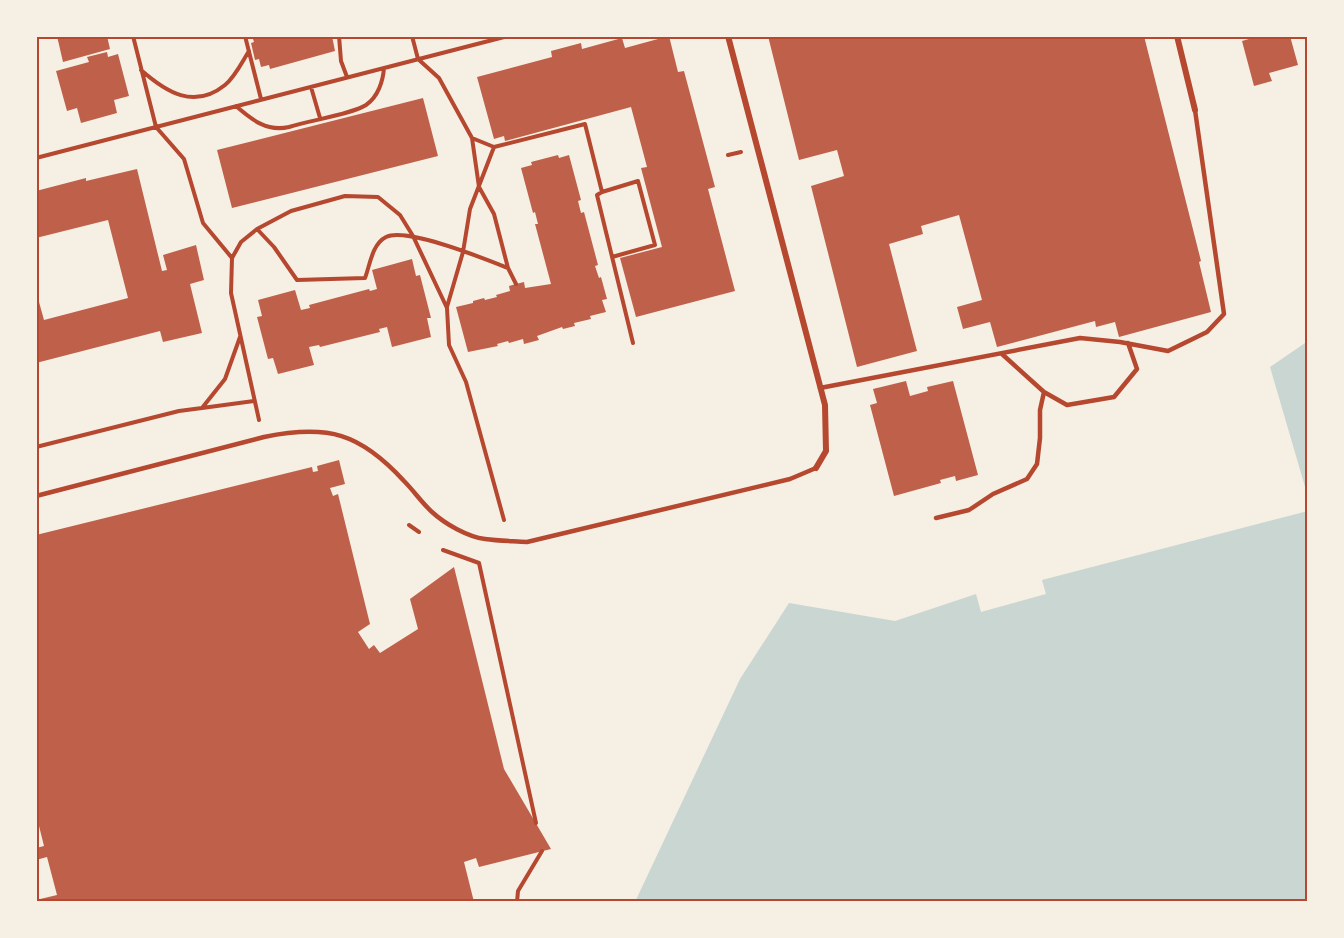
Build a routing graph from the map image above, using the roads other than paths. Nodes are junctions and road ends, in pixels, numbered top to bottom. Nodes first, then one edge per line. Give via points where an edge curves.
1 (728, 36) edge
2 (1177, 36) edge
3 (1195, 110) joint
4 (1128, 343) junction
5 (1002, 354) junction
6 (820, 388) junction
7 (1044, 392) junction
8 (816, 468) joint
9 (36, 496) edge
10 (936, 518) dead end

1 - 6 street
2 - 3 street
3 - 4 lane via 1224,314 1207,332 1168,351
4 - 5 lane via 1080,338
4 - 7 lane via 1137,369 1114,397 1067,405
5 - 6 lane
5 - 7 lane
6 - 8 street via 825,405 826,451
7 - 10 lane via 1037,464 1027,479 969,510
8 - 9 lane via 790,479 527,542 483,539 457,528 433,513 379,455 343,436 324,432 293,431 264,437

